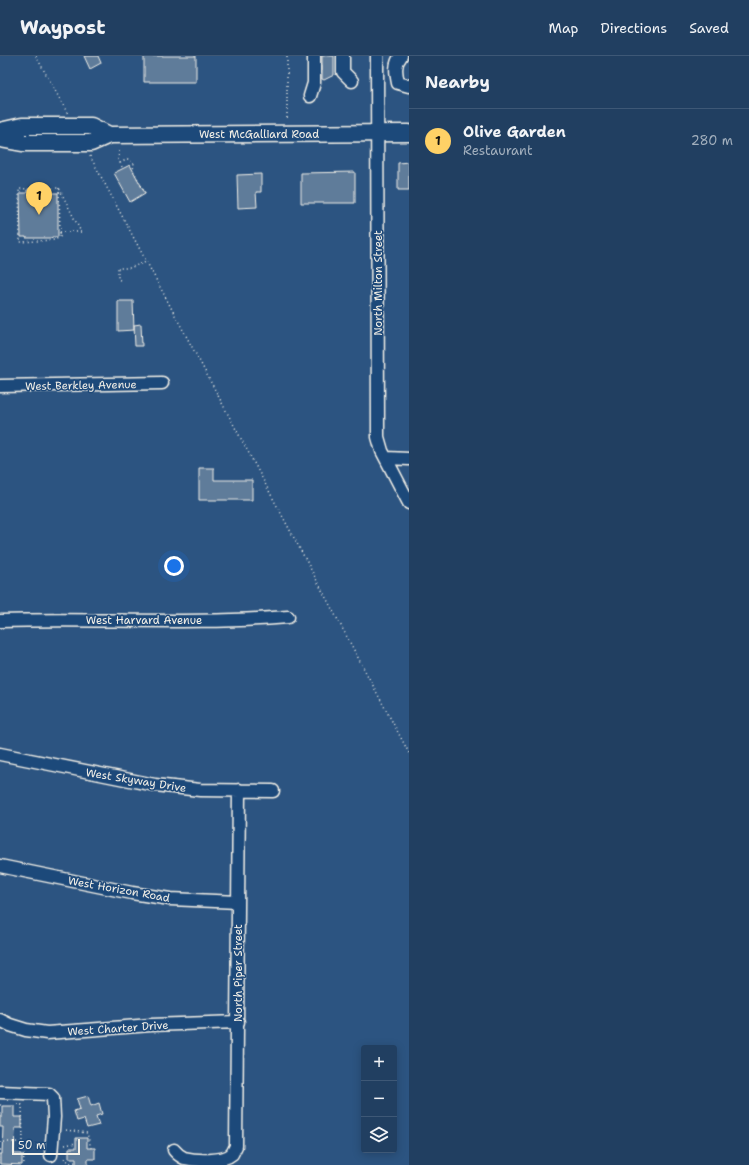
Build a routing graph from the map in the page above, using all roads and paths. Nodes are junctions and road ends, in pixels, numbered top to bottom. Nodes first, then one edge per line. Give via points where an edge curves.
1 (36, 56) edge
2 (287, 56) edge
3 (314, 56) edge
4 (343, 56) edge
5 (377, 56) edge
6 (401, 56) edge
7 (352, 81) dead end
8 (409, 86) edge
9 (310, 96) dead end
10 (71, 113) dead end
11 (287, 118) dead end
12 (0, 131) edge
13 (378, 133) junction
14 (409, 133) edge
15 (109, 135) junction
16 (0, 139) edge
17 (118, 151) dead end
18 (88, 154) dead end
19 (120, 163) junction
20 (123, 169) dead end
21 (59, 188) junction
22 (145, 193) dead end
23 (60, 232) junction
24 (146, 262) junction
25 (120, 280) dead end
26 (162, 383) dead end
27 (0, 386) edge
28 (386, 458) junction
29 (409, 458) edge
30 (409, 504) edge
31 (288, 617) dead end
32 (0, 621) edge
33 (409, 753) edge
34 (0, 754) edge
35 (239, 790) junction
36 (274, 791) dead end
37 (0, 866) edge
38 (238, 902) junction
39 (0, 1020) edge
40 (238, 1022) junction
41 (0, 1092) edge
42 (15, 1105) dead end
43 (66, 1130) dead end
44 (0, 1142) edge
45 (23, 1142) junction
46 (76, 1144) dead end
47 (65, 1145) dead end
48 (91, 1148) dead end
49 (174, 1150) dead end
50 (51, 1155) dead end
51 (64, 1158) dead end
52 (76, 1162) dead end
53 (24, 1165) edge

1 - 10 path via 67,114
2 - 11 path
3 - 9 street via 314,83
4 - 7 street via 343,72
5 - 13 street, North Milton Street
6 - 8 street via 397,61 398,83
12 - 15 main road, West McGalliard Road via 22,126 91,126
13 - 14 main road, West McGalliard Road
13 - 15 main road, West McGalliard Road
13 - 28 street, North Milton Street via 378,442
15 - 16 main road, West McGalliard Road via 91,142 22,143
17 - 19 path
18 - 24 path
19 - 20 path
19 - 22 path via 128,159 134,164 133,170
21 - 23 path
21 - 23 path via 81,232
21 - 23 path via 19,189 20,242 55,240 61,236
24 - 25 path via 129,268 118,268
24 - 33 path
26 - 27 street, West Berkley Avenue
28 - 29 street
28 - 30 street, North Milton Street
31 - 32 street, West Harvard Avenue via 231,620
34 - 35 street, West Skyway Drive via 155,785 200,790
35 - 36 street, West Skyway Drive
35 - 38 street, North Piper Street
37 - 38 street, West Horizon Road via 170,899
38 - 40 street, North Piper Street
39 - 40 street, West Charter Drive via 26,1030 47,1033 151,1025
40 - 49 street, North Piper Street via 235,1150 221,1159 184,1158
41 - 50 street via 49,1094 53,1098
42 - 45 path via 22,1105
43 - 48 path via 87,1133
44 - 45 path
45 - 53 path
46 - 47 path
51 - 52 path via 70,1163

